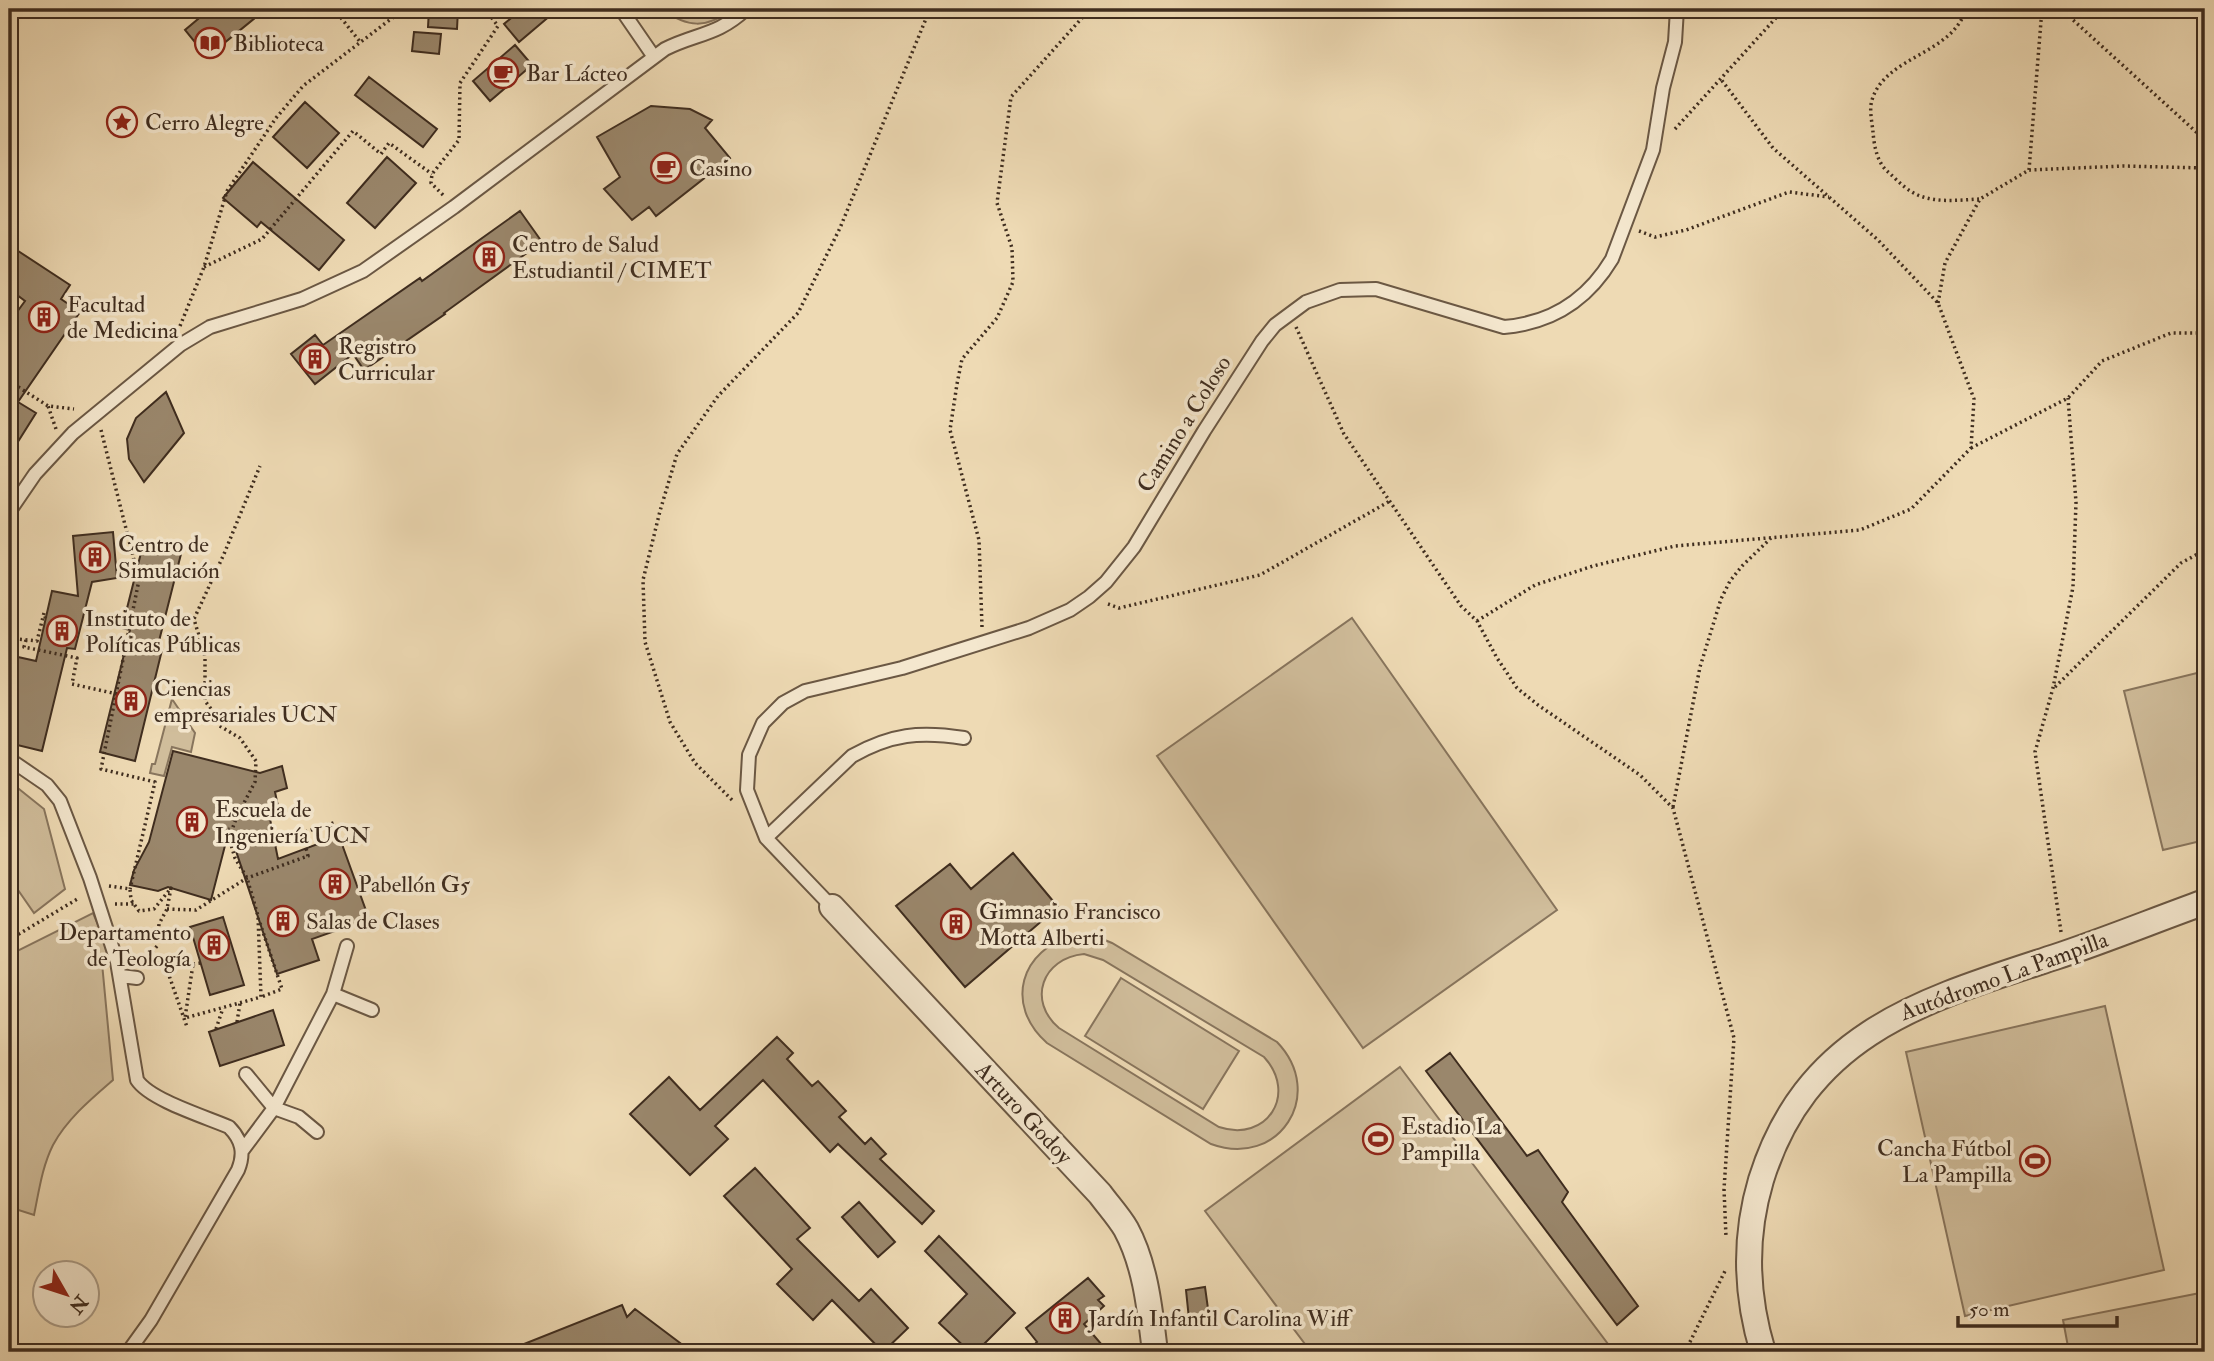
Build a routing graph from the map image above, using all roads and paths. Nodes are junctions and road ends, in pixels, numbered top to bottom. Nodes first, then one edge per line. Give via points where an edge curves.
1 (334, 9) edge
2 (404, 9) edge
3 (485, 9) edge
4 (621, 9) edge
5 (746, 9) edge
6 (930, 9) edge
7 (1090, 9) edge
8 (1677, 9) edge
9 (1784, 9) edge
10 (1966, 9) edge
11 (2042, 9) edge
12 (2061, 9) edge
13 (361, 43) junction
14 (654, 57) junction
15 (1720, 78) junction
16 (2205, 140) edge
17 (1653, 150) junction
18 (2205, 168) edge
19 (2029, 170) junction
20 (432, 174) junction
21 (1829, 197) junction
22 (1980, 199) junction
23 (454, 207) junction
24 (1624, 225) junction
25 (204, 267) junction
26 (1938, 303) junction
27 (1290, 312) junction
28 (2205, 333) edge
29 (167, 356) junction
30 (9, 381) edge
31 (2068, 398) junction
32 (48, 405) dead end
33 (98, 411) junction
34 (1971, 448) junction
35 (260, 466) dead end
36 (1390, 501) junction
37 (9, 512) edge
38 (1773, 537) junction
39 (2205, 550) edge
40 (1089, 597) junction
41 (46, 620) dead end
42 (1477, 621) junction
43 (9, 638) edge
44 (26, 640) junction
45 (983, 643) junction
46 (2053, 688) junction
47 (117, 694) junction
48 (964, 738) dead end
49 (9, 759) edge
50 (733, 800) dead end
51 (1673, 808) junction
52 (336, 822) dead end
53 (766, 838) junction
54 (247, 878) junction
55 (104, 887) dead end
56 (130, 889) junction
57 (81, 897) dead end
58 (2205, 902) edge
59 (107, 903) dead end
60 (134, 904) junction
61 (832, 907) joint
62 (167, 909) junction
63 (258, 916) junction
64 (9, 940) edge
65 (347, 946) dead end
66 (2065, 954) junction
67 (164, 961) junction
68 (201, 963) dead end
69 (193, 964) junction
70 (121, 976) junction
71 (137, 978) dead end
72 (333, 994) junction
73 (261, 997) junction
74 (240, 1003) junction
75 (223, 1008) junction
76 (372, 1010) dead end
77 (185, 1018) junction
78 (237, 1022) dead end
79 (187, 1027) dead end
80 (216, 1030) dead end
81 (246, 1074) dead end
82 (274, 1108) junction
83 (317, 1132) dead end
84 (242, 1151) junction
85 (1726, 1241) dead end
86 (1727, 1267) dead end
87 (128, 1352) edge
88 (1155, 1352) edge
89 (1685, 1352) edge
90 (1763, 1352) edge

1 - 13 path
2 - 13 path
3 - 20 path via 498,26 460,83 459,140
4 - 14 lane
5 - 14 lane via 715,31
6 - 50 path via 840,228 799,313 718,396 677,454 660,510 643,580 645,642 670,722 695,762
7 - 45 path via 1011,97 997,203 1012,248 1013,282 997,318 962,359 957,384 950,430 979,540
8 - 17 lane, Camino a Coloso via 1675,42
9 - 15 path
10 - 22 path via 1964,19 1946,40 1886,77 1872,100 1871,118 1883,167 1913,193 1944,201
11 - 19 path
12 - 16 path
13 - 25 path via 303,86 276,118 228,191
14 - 23 lane
15 - 17 path
15 - 21 path via 1773,148
17 - 24 lane, Camino a Coloso
18 - 19 path
19 - 22 path
20 - 23 path via 431,183
20 - 25 path via 389,143 380,154 353,131 262,239
21 - 24 path via 1789,191 1686,230 1654,237
21 - 26 path
22 - 26 path via 1945,263
23 - 29 lane via 363,271 302,299 210,327
24 - 27 lane, Camino a Coloso via 1612,259 1592,288 1564,310 1535,322 1504,327 1377,289 1340,290
25 - 29 path
26 - 34 path via 1974,399
27 - 36 path via 1344,434
27 - 40 lane, Camino a Coloso via 1262,341 1134,547
28 - 31 path via 2171,333 2102,361
29 - 33 lane
30 - 32 path
31 - 34 path
31 - 46 path via 2076,502 2073,587
33 - 37 lane via 49,456
33 - 47 path via 139,580
34 - 38 path via 1911,509 1860,530
35 - 54 path via 194,619 205,657 205,701 218,725 240,738 256,761 255,782 229,838
36 - 40 path via 1260,575 1119,607
36 - 42 path via 1461,606
38 - 42 path via 1675,546 1593,566 1535,585
38 - 51 path via 1730,580 1721,599 1700,667
39 - 46 path via 2181,563
40 - 45 lane, Camino a Coloso via 1050,620
41 - 44 path via 44,613 37,641
42 - 51 path via 1517,688 1640,775
43 - 44 path
44 - 47 path via 24,647 77,657 72,684
45 - 53 lane, Camino a Coloso via 806,691 771,713 752,743 747,766 747,790
46 - 66 path via 2035,752
47 - 56 path via 101,769 155,782
48 - 53 lane via 919,733 868,747 852,756
49 - 70 lane via 47,785 60,801
51 - 85 path via 1734,1038 1724,1189
52 - 54 path via 302,833 308,856
53 - 61 lane, Camino a Coloso
54 - 62 path via 196,910
54 - 63 path
55 - 56 path
56 - 60 path
57 - 64 path
58 - 66 street, Autódromo La Pampilla
59 - 60 path
60 - 62 path via 139,911 154,909 171,888
61 - 88 street, Arturo Godoy via 1100,1194 1126,1229 1148,1300
62 - 67 path via 159,924 157,946 146,959
63 - 73 path
63 - 73 path via 282,989
65 - 72 lane
66 - 90 street, Autódromo La Pampilla via 1949,992 1890,1019 1844,1052 1805,1093 1776,1141 1751,1223 1749,1279
67 - 69 path
67 - 77 path
68 - 69 path
69 - 77 path
70 - 71 lane
70 - 84 lane via 134,1073 141,1086 229,1127
72 - 76 lane
72 - 82 lane
73 - 74 path
74 - 75 path
74 - 78 path
75 - 77 path
75 - 80 path
77 - 79 path
81 - 82 lane
82 - 83 lane via 299,1117
82 - 84 lane
84 - 87 lane via 238,1170
86 - 89 path

